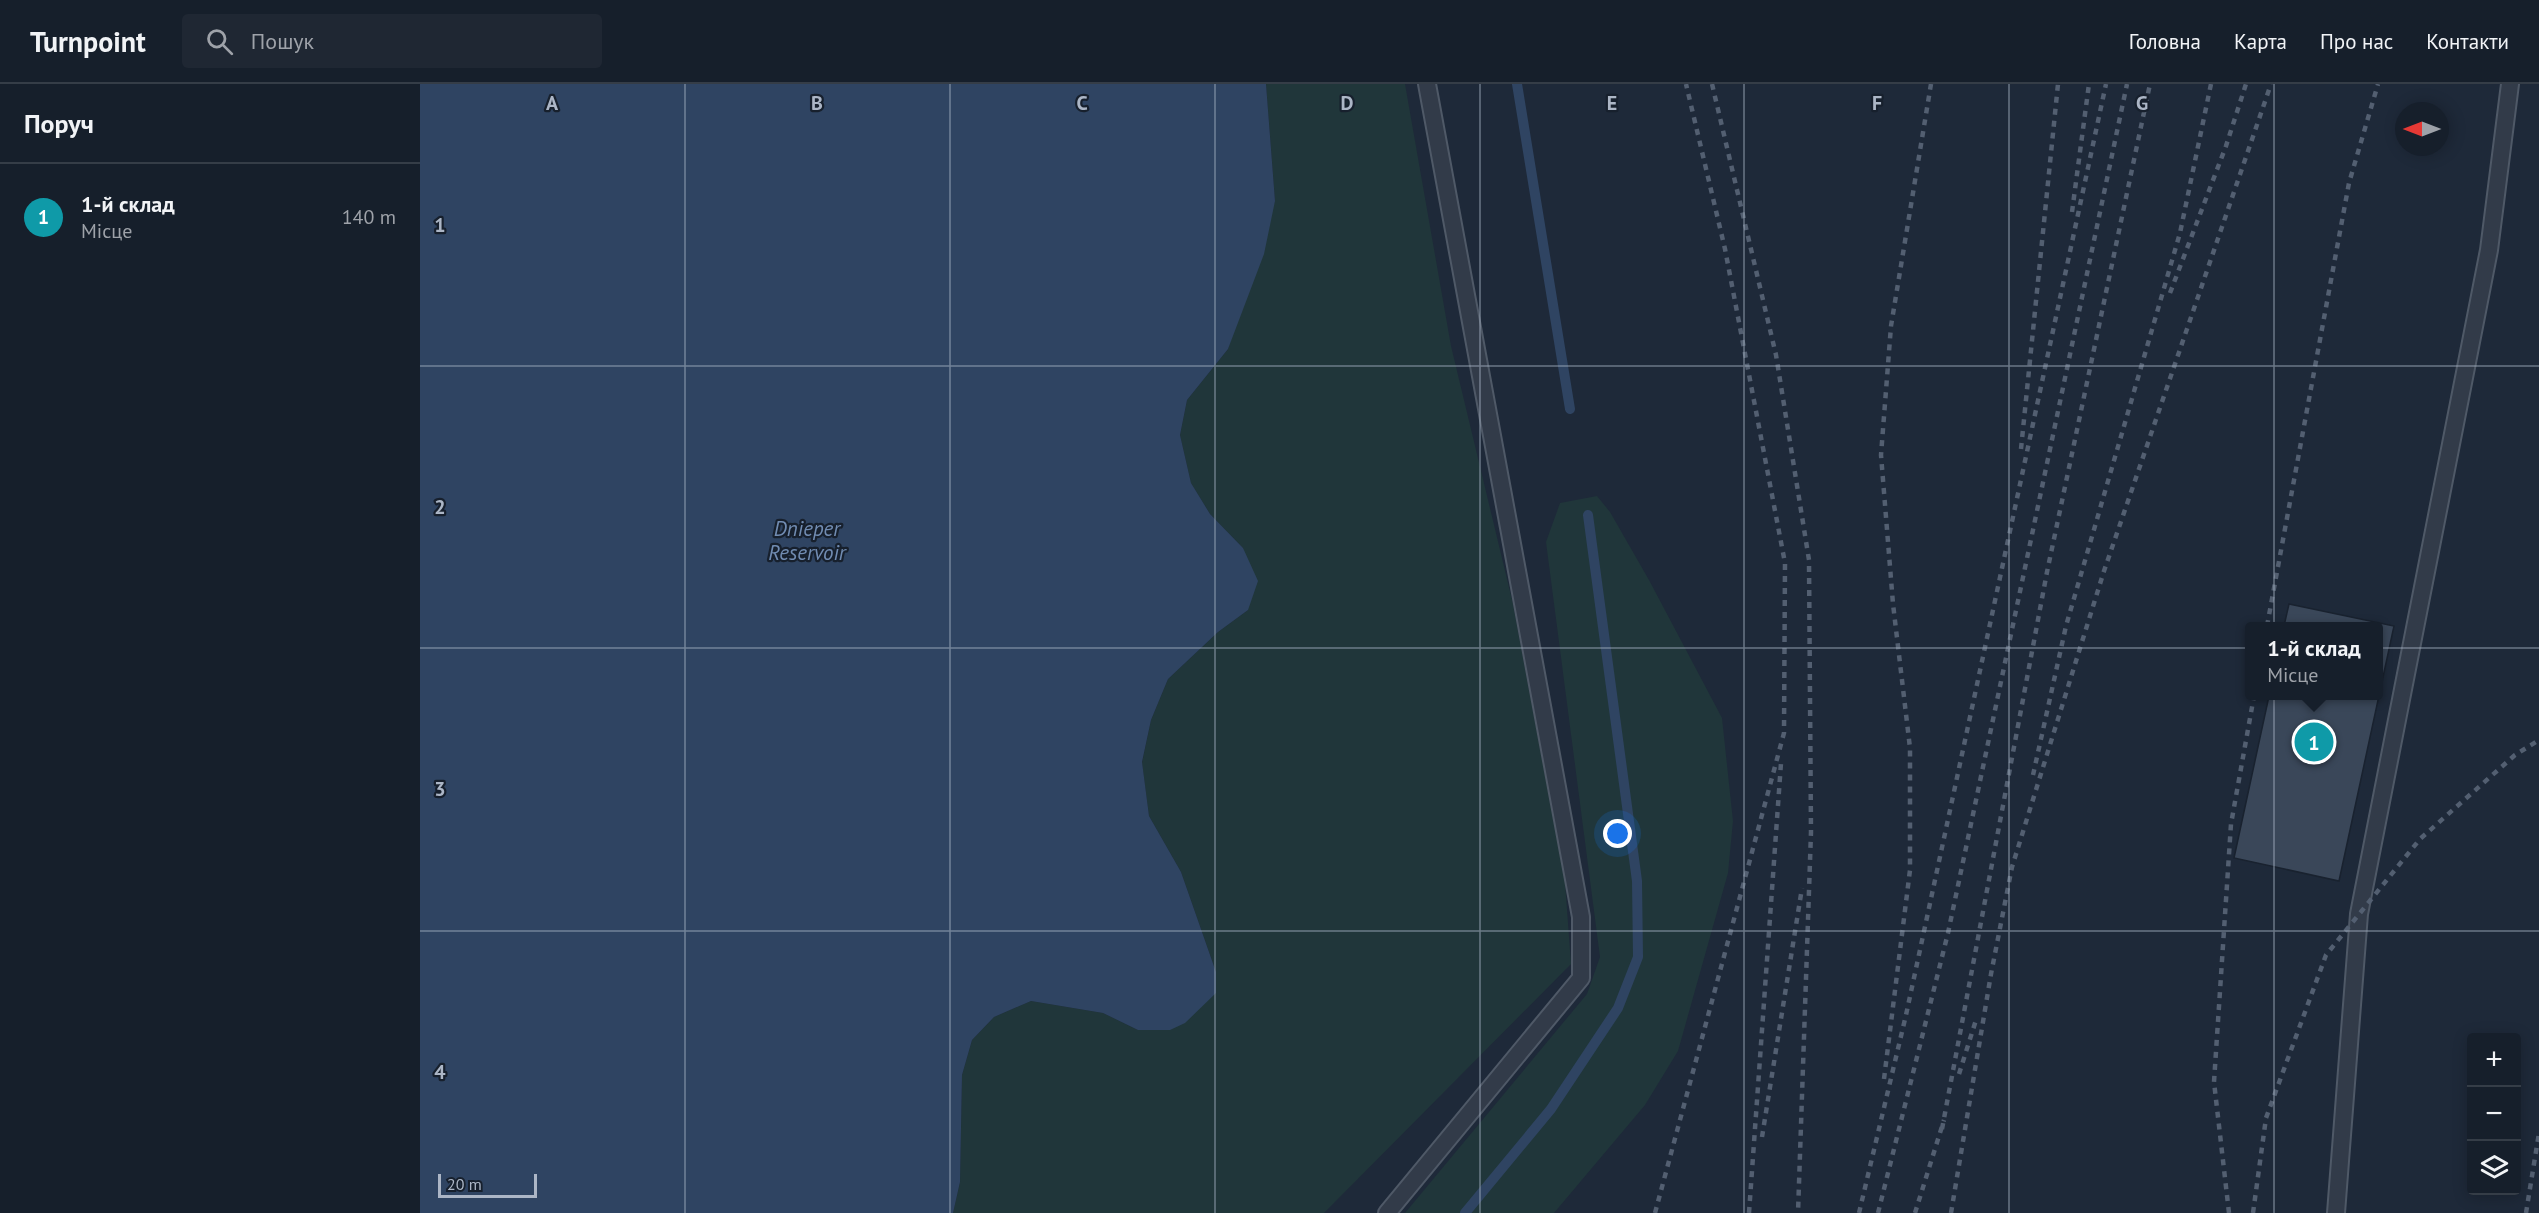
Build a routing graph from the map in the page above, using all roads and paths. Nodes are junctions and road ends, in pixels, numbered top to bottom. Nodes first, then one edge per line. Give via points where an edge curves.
1 (1427, 84) edge
2 (2510, 84) edge
3 (1387, 1213) edge
4 (2336, 1213) edge

1 - 3 lane via 1581,917 1581,978
2 - 4 lane via 2489,250 2360,914

